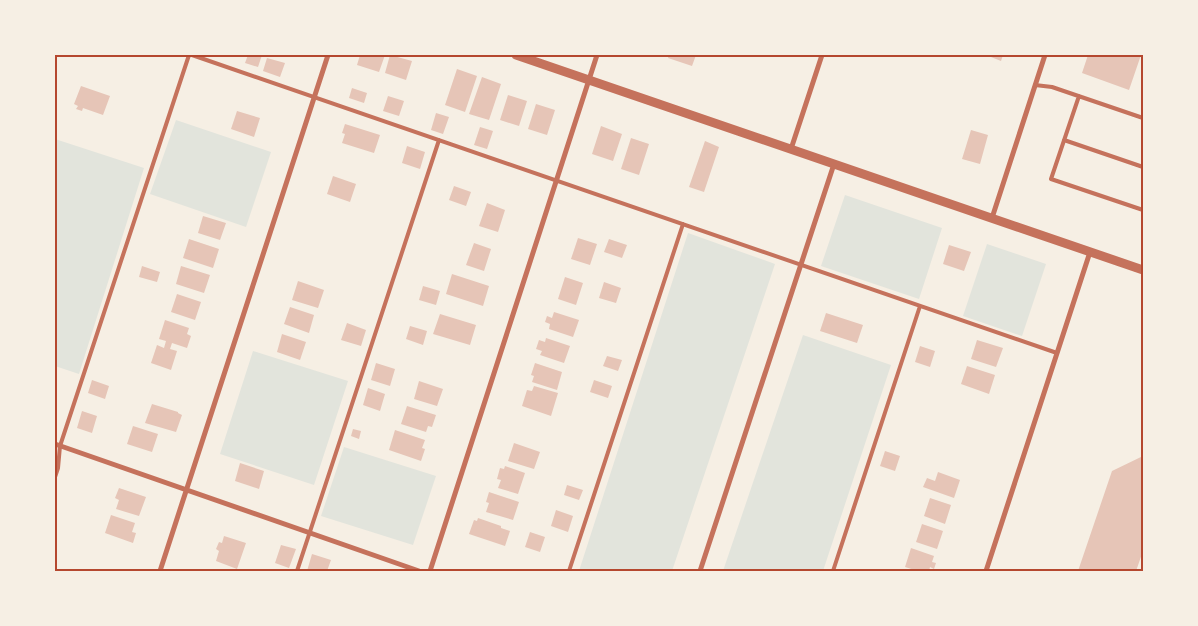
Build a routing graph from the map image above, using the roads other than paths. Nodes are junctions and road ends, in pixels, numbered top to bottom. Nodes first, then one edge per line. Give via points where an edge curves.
1 (190, 55) edge
2 (328, 55) edge
3 (516, 55) edge
4 (597, 55) edge
5 (822, 55) edge
6 (1045, 55) edge
7 (589, 80) junction
8 (1035, 85) junction
9 (1080, 96) junction
10 (314, 97) junction
11 (1143, 118) edge
12 (439, 140) junction
13 (1064, 140) junction
14 (791, 149) junction
15 (834, 164) junction
16 (1143, 167) edge
17 (556, 181) junction
18 (1143, 210) edge
19 (992, 218) junction
20 (683, 224) junction
21 (1090, 252) junction
22 (801, 265) junction
23 (1143, 270) edge
24 (920, 306) junction
25 (1057, 353) junction
26 (57, 445) edge
27 (55, 477) edge
28 (186, 491) junction
29 (310, 534) junction
30 (160, 571) edge
31 (297, 571) edge
32 (418, 571) edge
33 (430, 571) edge
34 (569, 571) edge
35 (700, 571) edge
36 (832, 571) edge
37 (986, 571) edge

1 - 10 lane
1 - 26 lane
2 - 10 street
3 - 7 street
4 - 7 street
5 - 14 street
6 - 8 street
7 - 14 street
7 - 17 street
8 - 9 lane via 1052,86
8 - 19 street
9 - 11 lane
9 - 13 lane
10 - 12 lane
10 - 28 street
12 - 17 lane
12 - 29 lane
13 - 16 lane
13 - 18 lane via 1051,179
14 - 15 street
15 - 19 street
15 - 22 street
17 - 20 lane
17 - 33 street
19 - 21 street
20 - 22 lane
20 - 34 lane
21 - 23 street
21 - 25 street
22 - 24 lane
22 - 35 street
24 - 25 lane
24 - 36 lane
25 - 37 street
26 - 27 lane
26 - 28 street
28 - 29 street
28 - 30 street
29 - 31 lane
29 - 32 street

